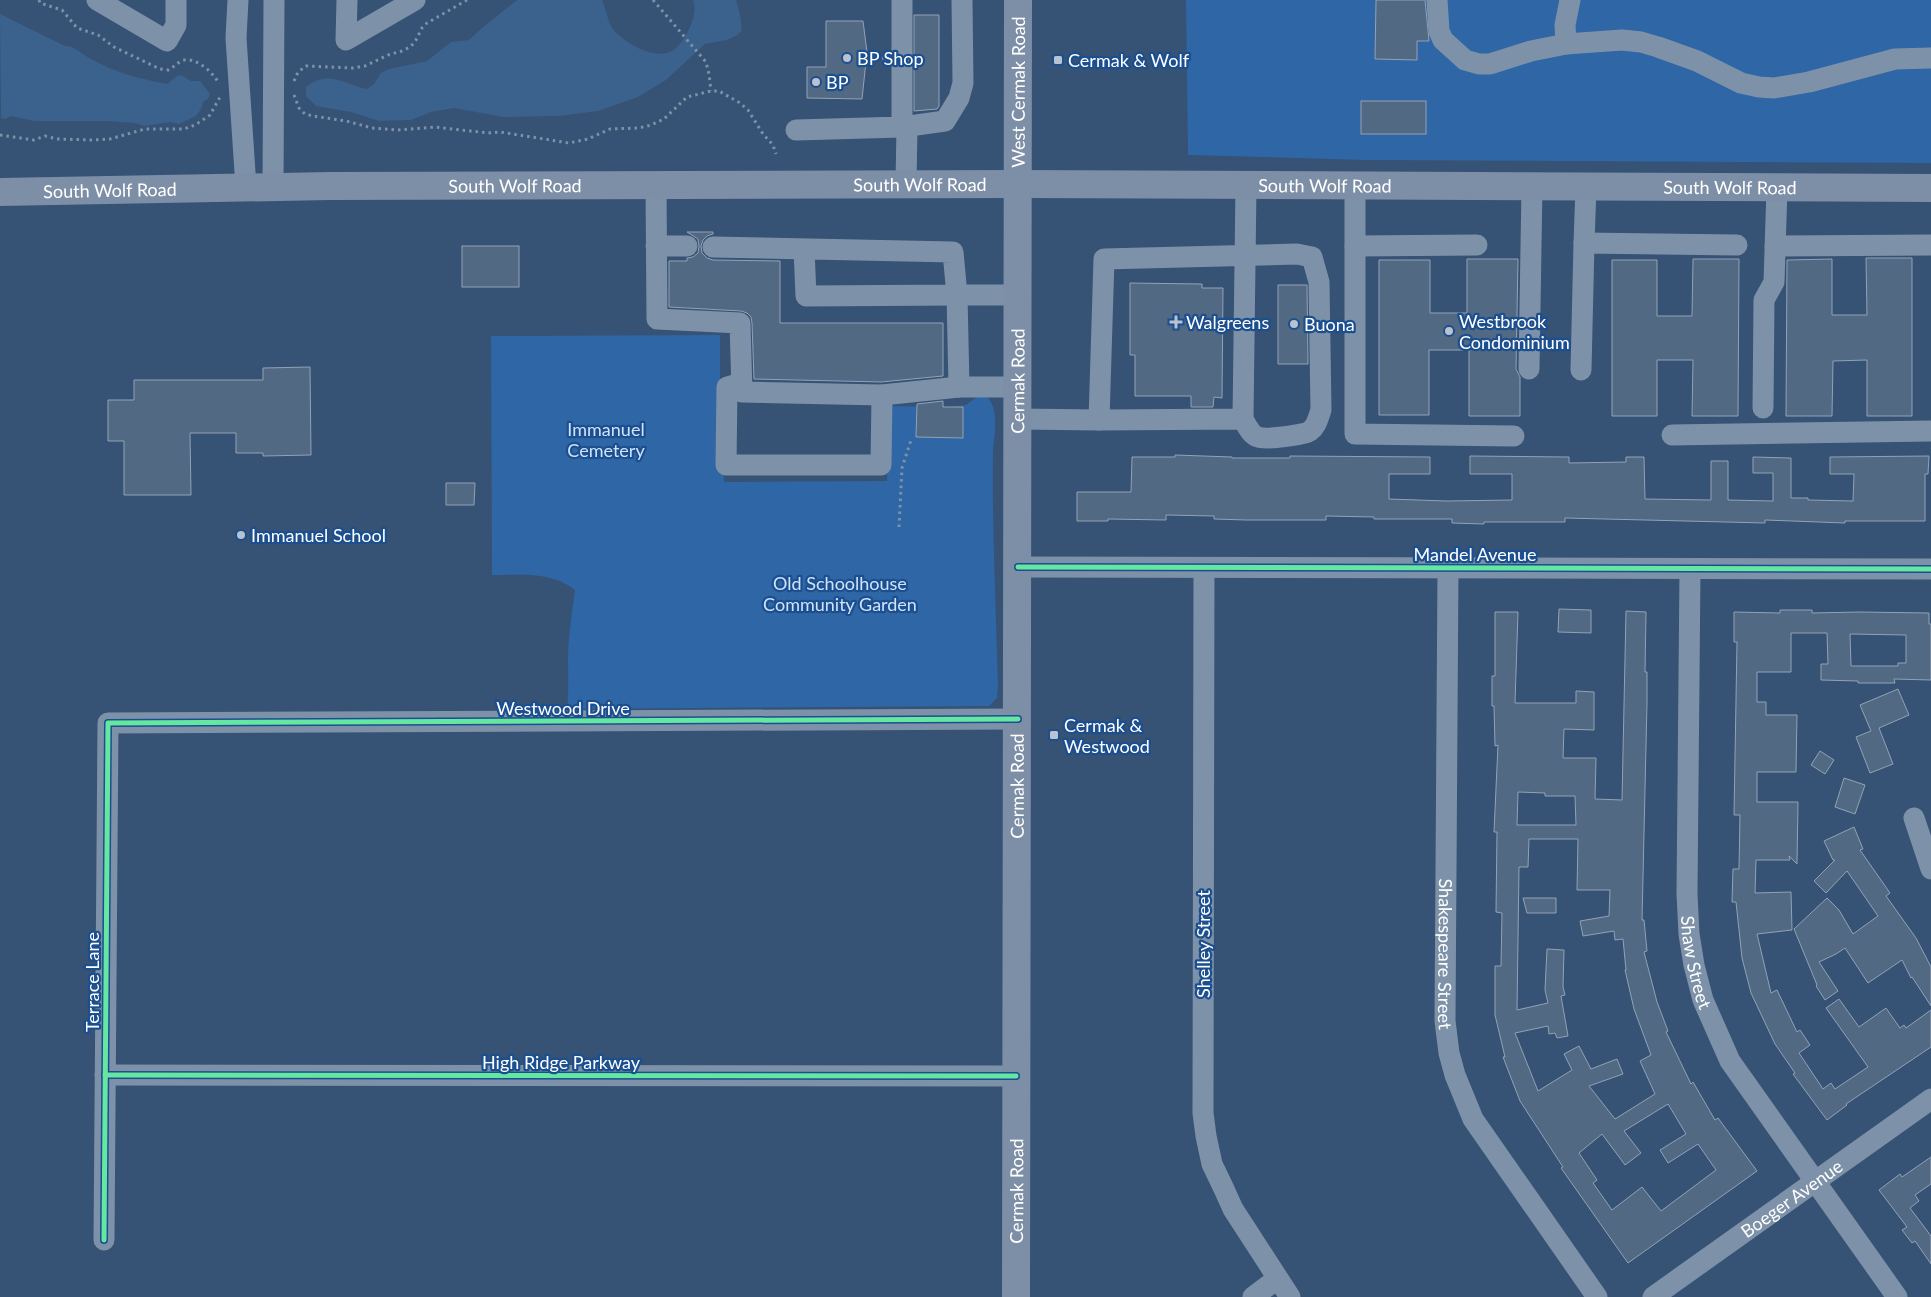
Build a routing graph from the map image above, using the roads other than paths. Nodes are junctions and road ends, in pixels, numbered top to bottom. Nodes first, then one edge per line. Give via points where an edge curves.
1 (97, 0) edge
2 (176, 0) edge
3 (238, 0) edge
4 (274, 0) edge
5 (347, 0) edge
6 (415, 0) edge
7 (902, 0) edge
8 (962, 0) edge
9 (1018, 0) edge
10 (1437, 0) edge
11 (1570, 0) edge
12 (1566, 44) junction
13 (1931, 58) edge
14 (905, 127) junction
15 (796, 130) dead end
16 (906, 184) junction
17 (1018, 184) junction
18 (656, 185) junction
19 (1246, 185) junction
20 (1355, 185) junction
21 (1532, 186) junction
22 (246, 187) junction
23 (273, 187) junction
24 (1586, 187) junction
25 (1777, 188) junction
26 (1931, 188) edge
27 (0, 192) edge
28 (1584, 243) junction
29 (1478, 245) dead end
30 (1737, 245) dead end
31 (1931, 245) edge
32 (656, 246) junction
33 (687, 246) dead end
34 (1355, 246) junction
35 (1775, 246) junction
36 (713, 247) dead end
37 (804, 248) junction
38 (1245, 255) junction
39 (956, 295) junction
40 (1018, 295) junction
41 (1528, 369) dead end
42 (1581, 370) dead end
43 (741, 383) junction
44 (959, 387) junction
45 (1018, 387) junction
46 (882, 395) junction
47 (1763, 408) dead end
48 (1018, 419) junction
49 (1244, 419) junction
50 (1099, 420) junction
51 (1931, 431) edge
52 (1672, 435) dead end
53 (1514, 436) dead end
54 (1018, 566) junction
55 (1204, 568) junction
56 (1448, 568) junction
57 (1690, 569) junction
58 (1931, 569) edge
59 (1018, 719) junction
60 (108, 724) joint
61 (1914, 818) dead end
62 (1931, 870) edge
63 (105, 1075) junction
64 (1016, 1076) junction
65 (1931, 1099) edge
66 (1815, 1182) junction
67 (104, 1240) dead end
68 (1277, 1279) junction
69 (1016, 1297) edge
70 (1253, 1297) edge
71 (1290, 1297) edge
72 (1597, 1297) edge
73 (1653, 1297) edge
74 (1896, 1297) edge

1 - 2 street via 167,41 176,25
3 - 22 street via 236,38
4 - 23 street
5 - 6 street via 346,40
7 - 14 street
8 - 14 street via 963,84 959,98 945,121
9 - 17 main road, West Cermak Road
10 - 12 street via 1439,31 1443,40 1465,60 1490,64
11 - 12 street via 1565,25
12 - 13 street via 1622,40 1641,42 1690,58 1741,82 1774,88 1895,59
14 - 15 street
14 - 16 street
16 - 17 main road, South Wolf Road
16 - 18 main road, South Wolf Road
17 - 19 main road, South Wolf Road
17 - 40 main road, Cermak Road
18 - 23 main road, South Wolf Road
18 - 32 street
19 - 20 main road, South Wolf Road
19 - 38 street
20 - 21 main road, South Wolf Road
20 - 34 street
21 - 24 main road, South Wolf Road
21 - 41 street
22 - 23 main road, South Wolf Road
22 - 27 main road, South Wolf Road
24 - 25 main road, South Wolf Road
24 - 28 street
25 - 26 main road, South Wolf Road
25 - 35 street
28 - 30 street
28 - 42 street
29 - 34 street
31 - 35 street
32 - 33 street
32 - 43 street via 657,319 740,323
34 - 53 street via 1355,434
35 - 47 street via 1774,282 1764,300
36 - 37 street
37 - 39 street via 953,252
37 - 39 street via 806,296
38 - 49 street
38 - 49 street via 1296,254 1312,257 1319,282 1320,410 1315,425 1308,432 1280,437 1258,437 1248,430
38 - 50 street via 1104,259
39 - 40 street
39 - 44 street
40 - 45 main road, Cermak Road
43 - 46 street via 742,392
43 - 46 street via 727,387 726,465 881,465
44 - 45 street
44 - 46 street
45 - 48 main road, Cermak Road
48 - 50 street
48 - 54 main road, Cermak Road
49 - 50 street
51 - 52 street
54 - 55 street, Mandel Avenue
54 - 59 main road, Cermak Road
55 - 56 street, Mandel Avenue
55 - 68 street, Shelley Street via 1203,1113 1216,1173 1233,1208
56 - 57 street, Mandel Avenue
56 - 72 street, Shakespeare Street via 1445,1021 1449,1053 1481,1132
57 - 58 street, Mandel Avenue
57 - 66 street, Shaw Street via 1687,894 1694,964 1703,1000 1730,1061
59 - 60 street, Westwood Drive
59 - 64 main road, Cermak Road
60 - 63 street, Terrace Lane
61 - 62 street
63 - 64 street, High Ridge Parkway
63 - 67 street, Terrace Lane
64 - 69 main road, Cermak Road
65 - 66 street, Boeger Avenue
66 - 73 street, Boeger Avenue
66 - 74 street, Shaw Street
68 - 70 street
68 - 71 street, Shelley Street

